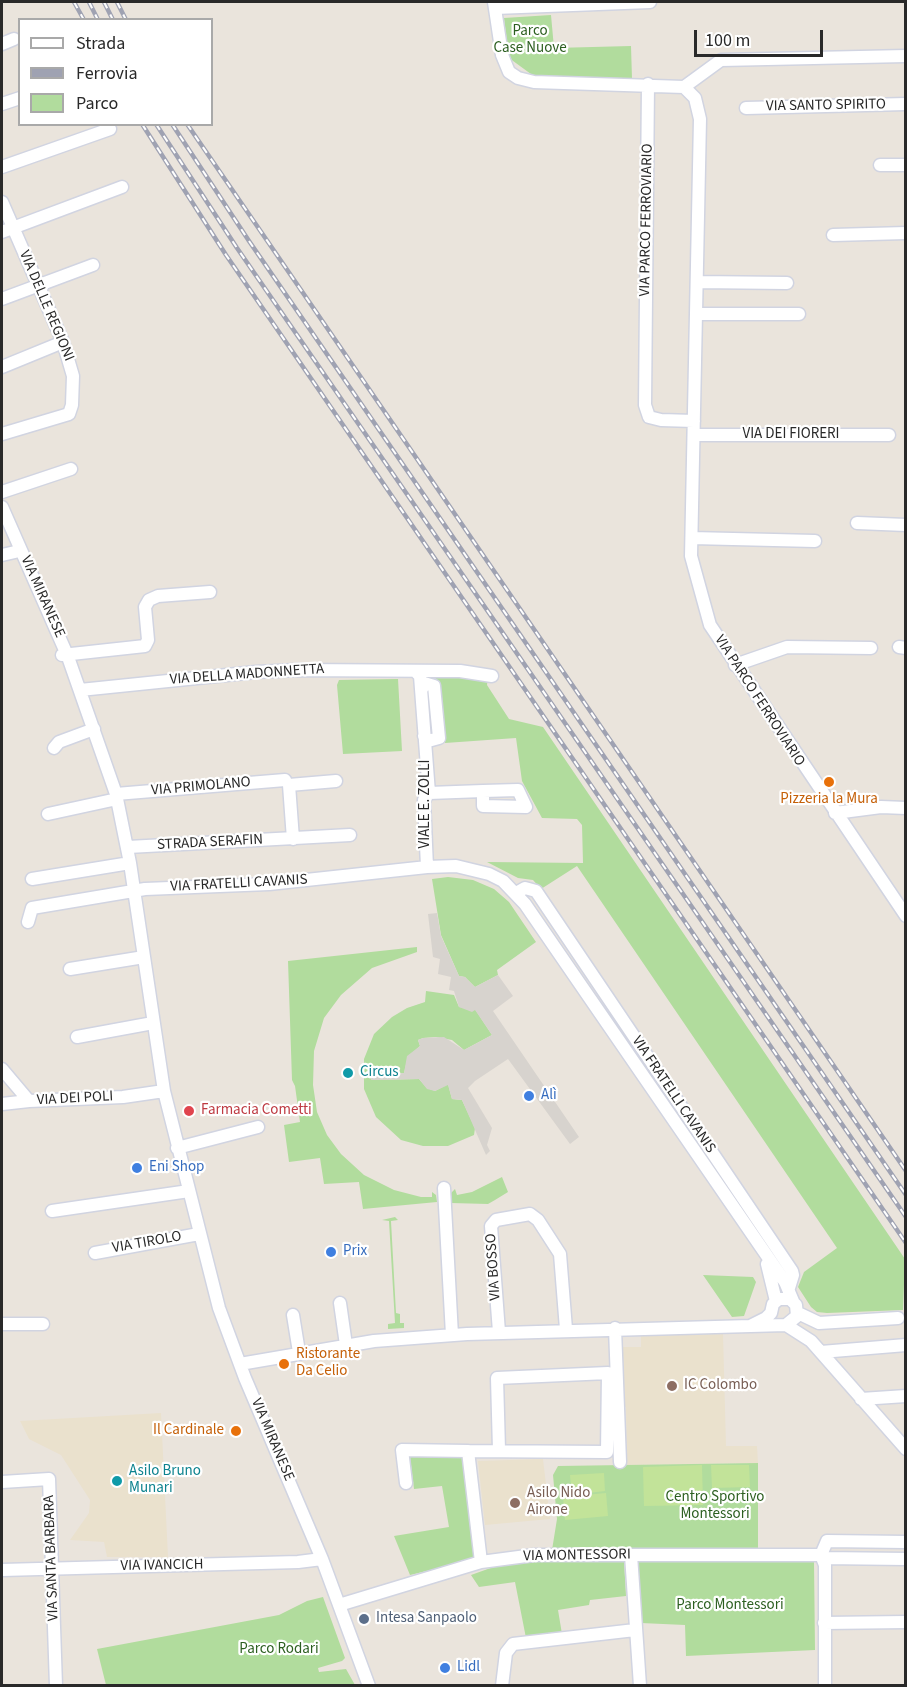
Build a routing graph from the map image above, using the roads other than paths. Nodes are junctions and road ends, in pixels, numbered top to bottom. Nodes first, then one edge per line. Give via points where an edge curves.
1 (650, 2) edge
2 (495, 5) edge
3 (14, 39) dead end
4 (2, 44) edge
5 (906, 56) edge
6 (648, 84) junction
7 (684, 87) junction
8 (18, 99) edge
9 (2, 104) edge
10 (906, 104) edge
11 (746, 108) dead end
12 (110, 129) dead end
13 (880, 165) dead end
14 (906, 165) edge
15 (2, 168) edge
16 (122, 187) dead end
17 (2, 202) edge
18 (7, 230) edge
19 (906, 233) edge
20 (833, 235) dead end
21 (93, 266) dead end
22 (696, 282) junction
23 (788, 283) dead end
24 (38, 286) junction
25 (2, 299) edge
26 (696, 314) junction
27 (799, 314) dead end
28 (63, 342) junction
29 (2, 367) edge
30 (694, 421) junction
31 (2, 434) edge
32 (694, 435) junction
33 (888, 435) dead end
34 (71, 470) dead end
35 (2, 492) edge
36 (2, 507) edge
37 (857, 524) dead end
38 (906, 525) edge
39 (6, 529) edge
40 (692, 538) junction
41 (815, 541) dead end
42 (9, 554) edge
43 (34, 577) junction
44 (210, 592) dead end
45 (871, 648) dead end
46 (64, 655) junction
47 (735, 665) junction
48 (415, 671) junction
49 (492, 676) dead end
50 (77, 685) junction
51 (94, 729) junction
52 (54, 748) dead end
53 (285, 780) dead end
54 (336, 782) dead end
55 (483, 791) dead end
56 (429, 793) junction
57 (117, 797) junction
58 (906, 808) edge
59 (835, 813) junction
60 (48, 814) dead end
61 (350, 835) dead end
62 (292, 839) junction
63 (128, 848) junction
64 (130, 863) junction
65 (427, 867) junction
66 (32, 879) dead end
67 (135, 891) junction
68 (516, 893) junction
69 (525, 904) junction
70 (543, 904) junction
71 (906, 916) edge
72 (28, 922) dead end
73 (144, 957) junction
74 (70, 969) dead end
75 (153, 1023) junction
76 (77, 1037) dead end
77 (2, 1069) edge
78 (164, 1091) junction
79 (28, 1101) junction
80 (2, 1104) edge
81 (258, 1127) dead end
82 (177, 1148) junction
83 (444, 1188) dead end
84 (189, 1191) junction
85 (52, 1211) dead end
86 (199, 1234) junction
87 (762, 1249) junction
88 (95, 1253) dead end
89 (789, 1288) junction
90 (776, 1300) junction
91 (793, 1301) junction
92 (340, 1303) dead end
93 (771, 1313) junction
94 (293, 1315) dead end
95 (898, 1318) dead end
96 (790, 1321) junction
97 (2, 1324) edge
98 (44, 1324) dead end
99 (750, 1326) junction
100 (615, 1328) junction
101 (566, 1329) junction
102 (499, 1332) junction
103 (452, 1335) junction
104 (346, 1345) junction
105 (906, 1346) edge
106 (299, 1352) junction
107 (825, 1352) junction
108 (240, 1364) junction
109 (906, 1396) edge
110 (865, 1399) junction
111 (905, 1446) edge
112 (499, 1450) junction
113 (468, 1451) junction
114 (620, 1462) dead end
115 (2, 1482) edge
116 (406, 1483) dead end
117 (906, 1542) edge
118 (631, 1556) junction
119 (822, 1556) junction
120 (322, 1559) junction
121 (906, 1559) edge
122 (481, 1562) junction
123 (52, 1568) junction
124 (2, 1570) edge
125 (339, 1605) junction
126 (906, 1622) edge
127 (824, 1623) junction
128 (635, 1630) junction
129 (56, 1686) edge
130 (369, 1686) edge
131 (502, 1686) edge
132 (640, 1686) edge
133 (825, 1686) edge

1 - 2 street
2 - 6 street via 502,56 509,72 518,78 534,82
3 - 4 street
5 - 7 street via 721,60
6 - 7 street
6 - 30 street, VIA PARCO FERROVIARIO via 645,405 649,417
7 - 22 street, VIA PARCO FERROVIARIO via 695,98 700,119
8 - 9 street
10 - 11 street, VIA SANTO SPIRITO
12 - 15 street
13 - 14 street
16 - 18 street
17 - 18 street, VIA DELLE REGIONI
18 - 24 street, VIA DELLE REGIONI
19 - 20 street
21 - 24 street
22 - 23 street
22 - 26 street, VIA PARCO FERROVIARIO
24 - 25 street
24 - 28 street, VIA DELLE REGIONI
26 - 27 street
26 - 30 street, VIA PARCO FERROVIARIO
28 - 29 street
28 - 31 street, VIA DELLE REGIONI via 73,374 70,413
30 - 32 street, VIA PARCO FERROVIARIO
32 - 33 street, VIA DEI FIORERI
32 - 40 street, VIA PARCO FERROVIARIO
34 - 35 street
36 - 39 street, VIA MIRANESE
37 - 38 street
39 - 42 street via 17,548
39 - 43 street, VIA MIRANESE
40 - 41 street
40 - 47 street, VIA PARCO FERROVIARIO via 692,556 710,625
42 - 43 street via 20,554
42 - 46 street, VIA MIRANESE via 39,598
43 - 46 street, VIA MIRANESE
44 - 46 street, VIA MIRANESE via 148,600 148,639 144,646
45 - 47 street via 787,647
46 - 50 street, VIA MIRANESE
47 - 59 street, VIA PARCO FERROVIARIO
48 - 49 street, VIA DELLA MADONNETTA via 476,671
48 - 50 street, VIA DELLA MADONNETTA via 256,672
48 - 56 street, VIALE E. ZOLLI via 420,675 422,689
50 - 51 street, VIA MIRANESE
51 - 52 street via 59,742
51 - 57 street, VIA MIRANESE
53 - 57 street, VIA PRIMOLANO
54 - 62 street via 289,785
55 - 56 street
56 - 65 street, VIALE E. ZOLLI via 423,800
57 - 60 street
57 - 63 street, VIA MIRANESE
58 - 59 street
59 - 71 street, VIA PARCO FERROVIARIO
61 - 62 street, STRADA SERAFIN
62 - 63 street, STRADA SERAFIN
63 - 64 street, VIA MIRANESE
64 - 66 street
64 - 67 street, VIA MIRANESE
65 - 67 street, VIA FRATELLI CAVANIS via 269,884
65 - 68 street, VIA FRATELLI CAVANIS via 476,869 503,881
67 - 72 street, VIA FRATELLI CAVANIS via 32,908
67 - 73 street, VIA MIRANESE
68 - 69 street, VIA FRATELLI CAVANIS
68 - 70 street, VIA FRATELLI CAVANIS via 533,889
69 - 70 street via 534,899
69 - 87 street, VIA FRATELLI CAVANIS
70 - 89 street, VIA FRATELLI CAVANIS via 792,1271
73 - 74 street
73 - 75 street, VIA MIRANESE
75 - 76 street
75 - 78 street, VIA MIRANESE
77 - 79 street, VIA DEI POLI
78 - 79 street, VIA DEI POLI
78 - 82 street, VIA MIRANESE
79 - 80 street
81 - 82 street
82 - 84 street, VIA MIRANESE
83 - 103 street
84 - 85 street
84 - 86 street, VIA MIRANESE
86 - 88 street, VIA TIROLO
86 - 108 street, VIA MIRANESE via 219,1308
87 - 89 street, VIA FRATELLI CAVANIS
87 - 90 street, VIA FRATELLI CAVANIS
89 - 91 street, VIA FRATELLI CAVANIS
90 - 91 street
90 - 93 street
91 - 96 street
92 - 104 street
93 - 96 street
93 - 99 street
94 - 106 street
95 - 96 street
96 - 99 street
96 - 107 street
97 - 98 street
99 - 100 street
100 - 101 street
100 - 114 street
101 - 102 street
101 - 102 street, VIA BOSSO via 560,1254 530,1214 496,1220 491,1226
102 - 103 street
103 - 104 street
104 - 106 street
105 - 107 street
106 - 108 street
107 - 110 street
108 - 120 street, VIA MIRANESE
109 - 110 street
110 - 111 street
112 - 112 street via 608,1452 608,1373 497,1378
112 - 113 street
113 - 116 street via 402,1450
113 - 122 street
115 - 123 street, VIA SANTA BARBARA via 49,1479
117 - 119 street via 827,1541
118 - 119 street, VIA MONTESSORI
118 - 122 street, VIA MONTESSORI via 534,1555
118 - 128 street
119 - 121 street, VIA MONTESSORI
119 - 127 street
120 - 123 street, VIA IVANCICH via 298,1563
120 - 125 street, VIA MIRANESE
122 - 125 street, VIA MONTESSORI
123 - 124 street, VIA IVANCICH
123 - 129 street, VIA SANTA BARBARA
125 - 130 street, VIA MIRANESE
126 - 127 street
127 - 133 street
128 - 131 street via 513,1644 506,1653
128 - 132 street

